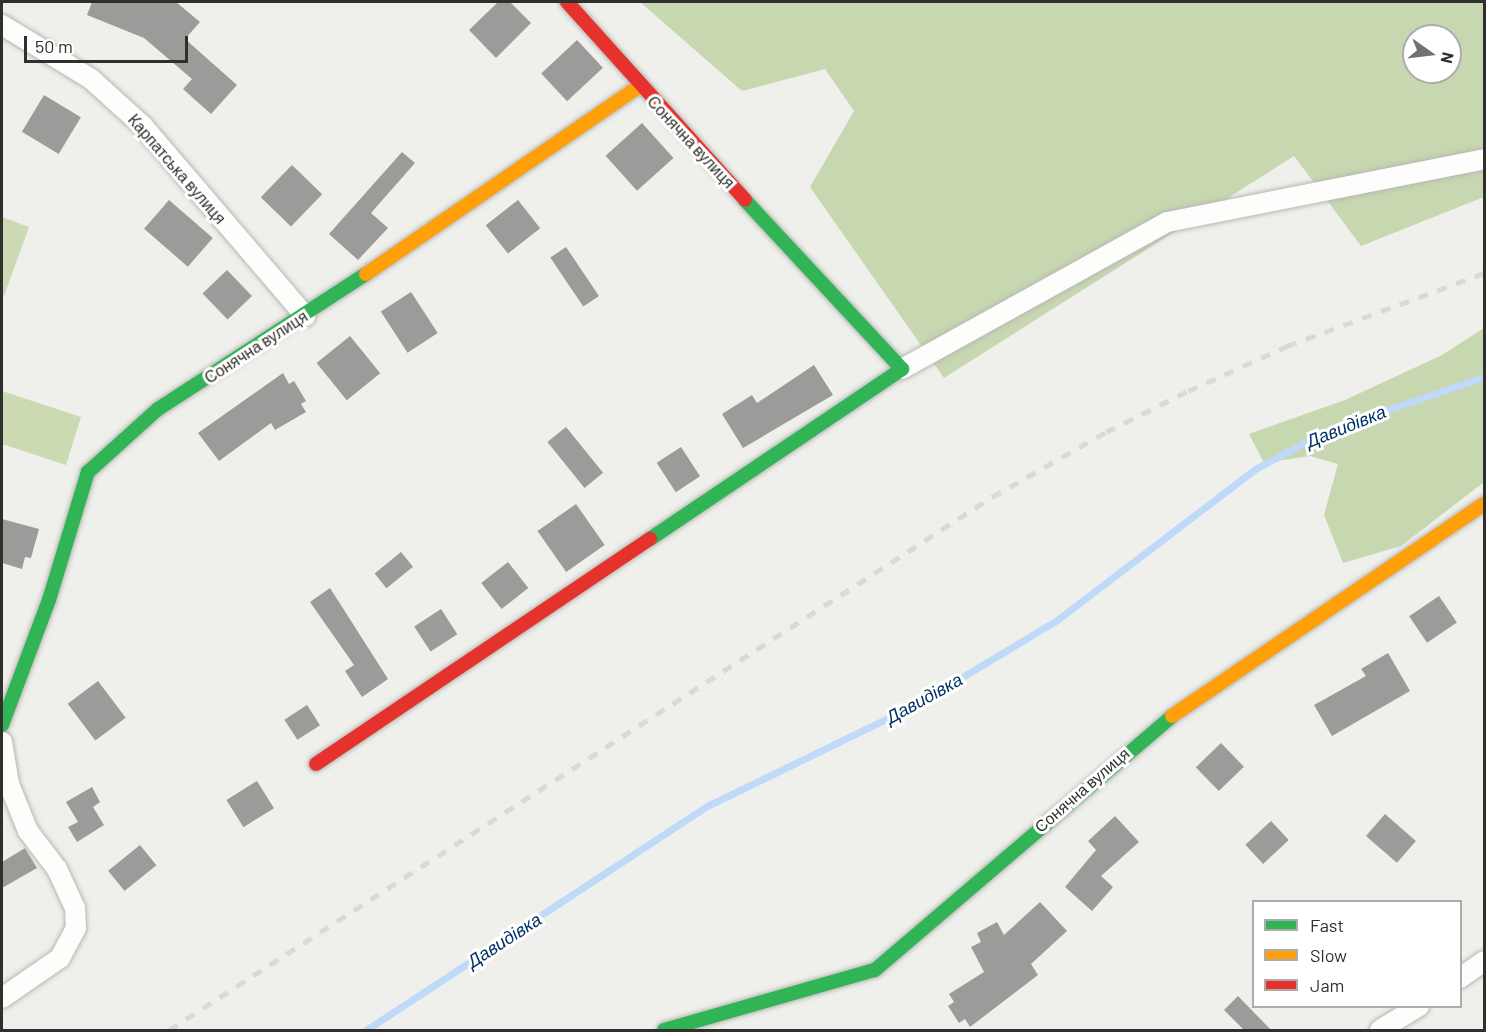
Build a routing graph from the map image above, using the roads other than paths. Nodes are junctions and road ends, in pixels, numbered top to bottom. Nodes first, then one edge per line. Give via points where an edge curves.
1 (567, 2) edge
2 (2, 25) edge
3 (640, 86) junction
4 (1485, 159) edge
5 (305, 315) junction
6 (902, 369) junction
7 (1485, 504) edge
8 (2, 725) edge
9 (2, 742) edge
10 (316, 764) dead end
11 (1485, 961) edge
12 (1462, 977) edge
13 (2, 998) edge
14 (1418, 1008) edge
15 (1409, 1025) edge
16 (664, 1030) edge
17 (1380, 1030) edge

1 - 3 street
2 - 5 street, Карпатська вулиця via 91,79 143,126
3 - 5 street, Сонячна вулиця
3 - 6 street, Сонячна вулиця
4 - 6 street via 1167,222
5 - 8 street, Сонячна вулиця via 158,409 88,472 49,600
6 - 10 street
7 - 16 street, Сонячна вулиця via 1154,728 875,970
9 - 13 street via 9,784 28,831 57,870 75,908 76,928 60,958
11 - 12 street
14 - 15 street
15 - 17 street

